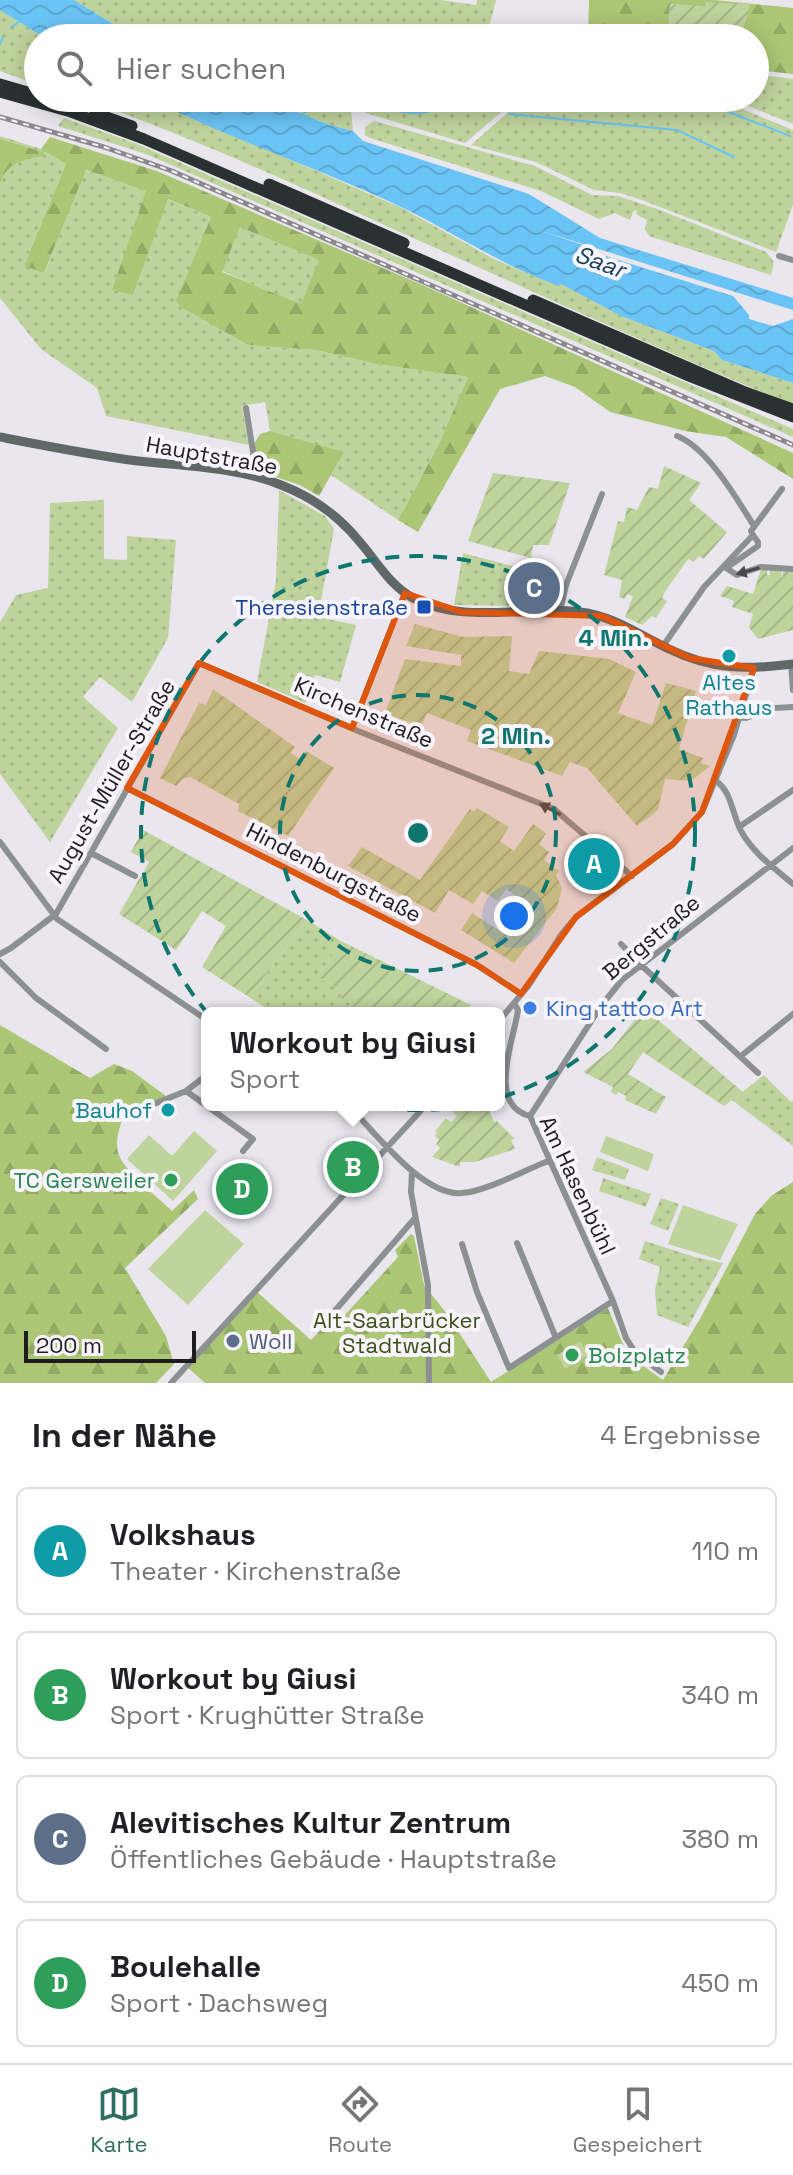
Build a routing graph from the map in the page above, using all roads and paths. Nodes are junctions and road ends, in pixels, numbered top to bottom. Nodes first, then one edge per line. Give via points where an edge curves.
1 (0, 82) edge
2 (24, 90) edge
3 (0, 92) edge
4 (24, 99) edge
5 (71, 112) edge
6 (91, 112) edge
7 (779, 256) dead end
8 (793, 260) edge
9 (246, 408) dead end
10 (793, 409) edge
11 (793, 417) edge
12 (677, 436) dead end
13 (0, 437) edge
14 (257, 477) junction
15 (782, 489) dead end
16 (602, 494) dead end
17 (754, 526) junction
18 (725, 568) junction
19 (793, 569) edge
20 (405, 593) junction
21 (560, 611) junction
22 (663, 646) junction
23 (199, 663) joint
24 (792, 664) edge
25 (754, 668) junction
26 (793, 690) edge
27 (793, 707) edge
28 (740, 717) junction
29 (352, 728) junction
30 (716, 781) junction
31 (127, 788) junction
32 (793, 790) edge
33 (739, 827) junction
34 (0, 842) edge
35 (793, 848) edge
36 (91, 853) junction
37 (768, 865) junction
38 (135, 876) dead end
39 (632, 876) junction
40 (793, 884) edge
41 (54, 916) junction
42 (621, 944) dead end
43 (0, 954) edge
44 (0, 962) edge
45 (640, 964) junction
46 (521, 994) junction
47 (514, 1003) junction
48 (505, 1014) edge
49 (793, 1014) edge
50 (201, 1016) edge
51 (106, 1049) dead end
52 (741, 1056) junction
53 (758, 1073) dead end
54 (201, 1080) edge
55 (186, 1091) junction
56 (201, 1102) edge
57 (154, 1104) dead end
58 (214, 1111) edge
59 (354, 1111) edge
60 (421, 1111) edge
61 (530, 1116) junction
62 (389, 1146) junction
63 (243, 1151) dead end
64 (548, 1161) junction
65 (412, 1171) junction
66 (415, 1218) junction
67 (517, 1243) dead end
68 (462, 1244) dead end
69 (613, 1301) junction
70 (333, 1313) dead end
71 (556, 1338) junction
72 (661, 1372) dead end
73 (171, 1383) edge
74 (429, 1383) edge

1 - 2 highway
3 - 4 highway
5 - 11 highway
6 - 10 highway via 150,132
7 - 8 street
9 - 14 street
12 - 17 street via 694,445
13 - 14 main road, Hauptstraße
14 - 20 main road, Hauptstraße via 296,491 332,513
15 - 17 street
16 - 21 street
17 - 18 street via 753,535
19 -> 18 street via 760,567 737,575
18 - 22 street via 704,587
20 - 21 main road, Hauptstraße via 462,612
20 - 29 street
21 - 22 main road, Hauptstraße via 602,616
22 - 25 main road, Hauptstraße via 710,664
23 - 29 street, Kirchenstraße
23 - 31 street, August-Müller-Straße
24 - 25 main road, Hauptstraße
24 - 26 street
25 - 28 street
27 - 28 street
28 - 30 street
39 -> 29 street, Kirchenstraße via 554,809
30 - 33 street via 725,788
30 - 39 street via 693,824
31 - 36 street, August-Müller-Straße
31 - 46 street, Hindenburgstraße via 477,965
32 - 33 street
33 - 37 street
34 - 41 street
35 - 37 street, Bergstraße
36 - 38 street
36 - 41 street, August-Müller-Straße
37 - 40 street
37 - 45 street, Bergstraße
39 - 46 street via 568,925
41 - 43 street
41 - 50 street
42 - 45 street
44 - 51 street via 36,998
45 - 52 street
45 - 61 street, Bergstraße via 612,990
46 - 47 street
47 - 48 street
47 - 61 street, Am Hasenbühl via 518,1010 506,1070 507,1095 515,1109
49 - 52 street
52 - 53 street
54 - 55 street
55 - 56 street
55 - 57 street
58 - 63 street via 253,1139
59 - 62 street
60 - 62 street
61 - 64 street, Am Hasenbühl
62 - 65 street
62 - 73 street
64 - 65 street via 463,1193 437,1189
64 - 69 street, Am Hasenbühl
65 - 66 street
66 - 70 street
66 - 74 street via 428,1285
67 - 71 street
68 - 71 street via 509,1368
69 - 71 street
69 - 72 street, Am Hasenbühl via 631,1347

